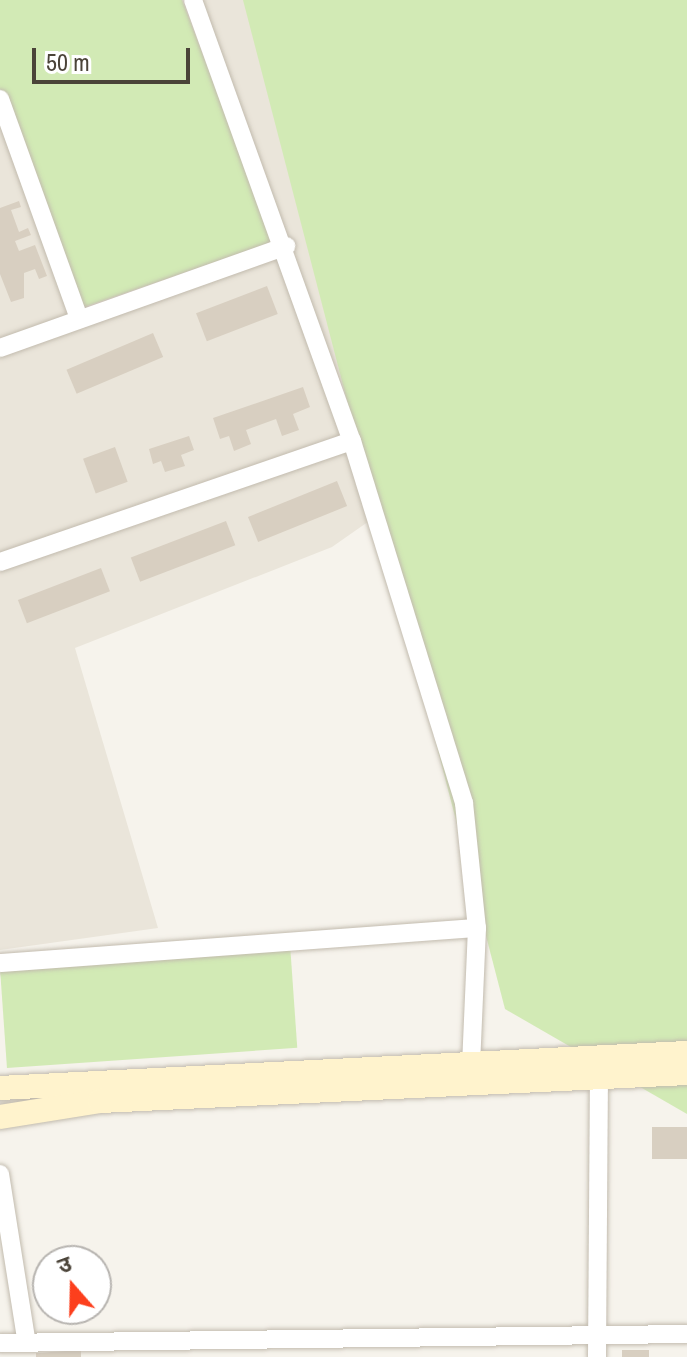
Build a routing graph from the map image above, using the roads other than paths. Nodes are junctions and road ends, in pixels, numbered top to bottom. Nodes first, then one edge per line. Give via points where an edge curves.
1 (193, 0) edge
2 (0, 99) edge
3 (286, 246) junction
4 (79, 319) junction
5 (0, 348) edge
6 (352, 441) junction
7 (0, 562) edge
8 (477, 928) junction
9 (0, 963) edge
10 (687, 1053) edge
11 (471, 1063) junction
12 (599, 1067) junction
13 (687, 1073) edge
14 (0, 1088) edge
15 (0, 1117) edge
16 (0, 1174) edge
17 (597, 1334) junction
18 (687, 1334) edge
19 (110, 1337) junction
20 (26, 1339) junction
21 (0, 1343) edge
22 (110, 1357) edge
23 (597, 1357) edge

1 - 3 street
2 - 4 street
3 - 4 street
3 - 6 street
4 - 5 street
6 - 7 street
6 - 8 street via 464,803
8 - 9 street
8 - 11 street
10 - 12 street
11 - 12 street
11 - 14 street
12 - 13 street
12 - 15 street via 100,1101
12 - 17 street
16 - 20 street
17 - 18 street
17 - 19 street
17 - 23 street
19 - 20 street
19 - 22 street
20 - 21 street

